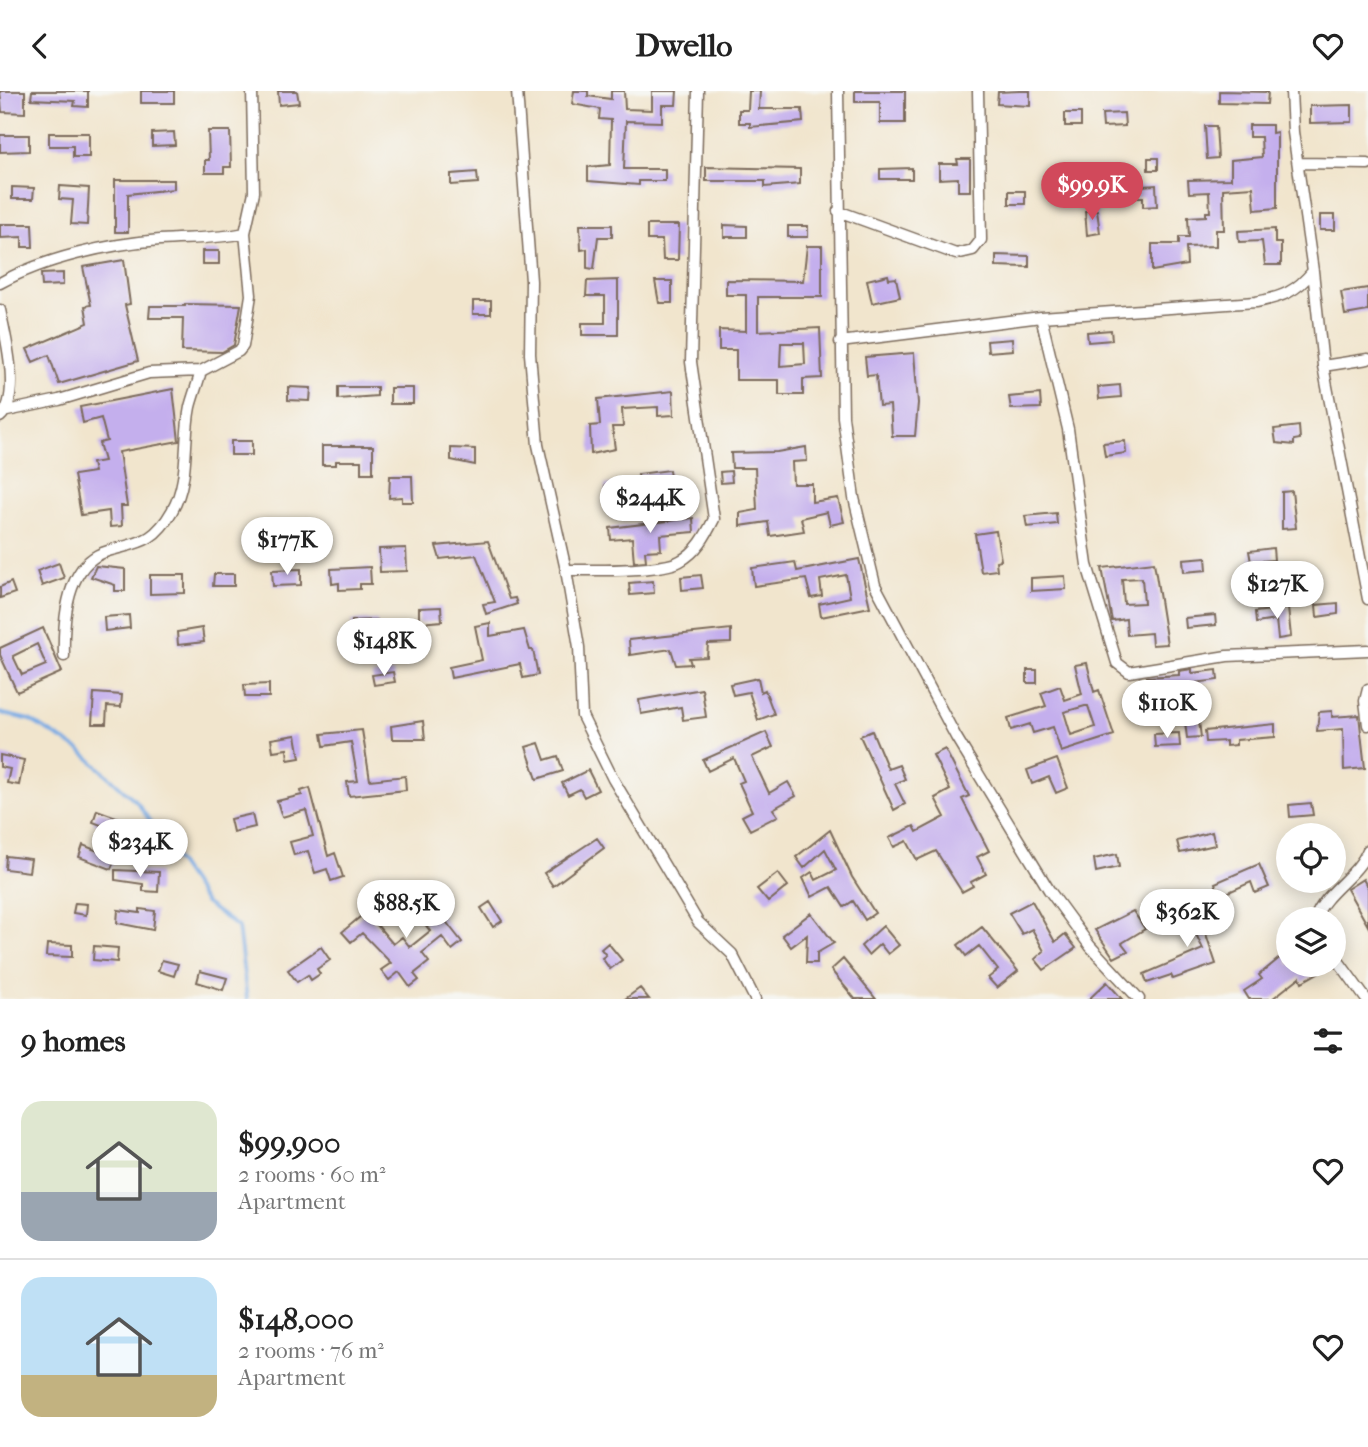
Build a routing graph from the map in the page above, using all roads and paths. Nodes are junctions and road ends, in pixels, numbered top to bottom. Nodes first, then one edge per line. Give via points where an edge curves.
1 (252, 91) edge
2 (517, 91) edge
3 (698, 91) edge
4 (838, 91) edge
5 (978, 91) edge
6 (1291, 91) edge
7 (1298, 163) junction
8 (1368, 164) edge
9 (838, 211) junction
10 (245, 233) junction
11 (1313, 271) junction
12 (0, 283) edge
13 (0, 310) edge
14 (1041, 317) junction
15 (840, 342) junction
16 (1368, 359) edge
17 (1323, 366) junction
18 (201, 371) junction
19 (3, 414) edge
20 (1365, 568) edge
21 (566, 569) junction
22 (1368, 599) edge
23 (1368, 650) edge
24 (64, 656) dead end
25 (1368, 689) edge
26 (1368, 725) edge
27 (1368, 850) edge
28 (1321, 907) edge
29 (1346, 972) edge
30 (755, 999) edge
31 (1139, 999) edge
32 (1366, 999) edge

1 - 10 street via 254,192
2 - 21 street via 538,445
3 - 21 street via 691,362 714,519 701,542 680,562 628,569
4 - 9 street
5 - 9 street via 982,240 973,250 956,254
6 - 7 street
7 - 8 street
7 - 11 street
9 - 15 street
10 - 12 street via 138,243 50,261
10 - 18 street via 251,295 243,346
11 - 14 street via 1299,289 1282,297
11 - 17 street
13 - 19 street via 11,393
14 - 15 street
14 - 23 street via 1068,429 1087,565 1117,663 1129,672 1227,656
15 - 31 street via 842,417 854,499 875,585 956,737 1049,890 1090,946
16 - 17 street
17 - 20 street
18 - 19 street via 149,373
18 - 24 street via 190,407 183,482 174,508 162,528 137,546 105,552 88,563 73,586 63,621
20 - 22 street
21 - 30 street via 579,647 582,716 613,779 698,922 732,954
25 - 26 street
27 - 28 street via 1364,861
29 - 32 street

